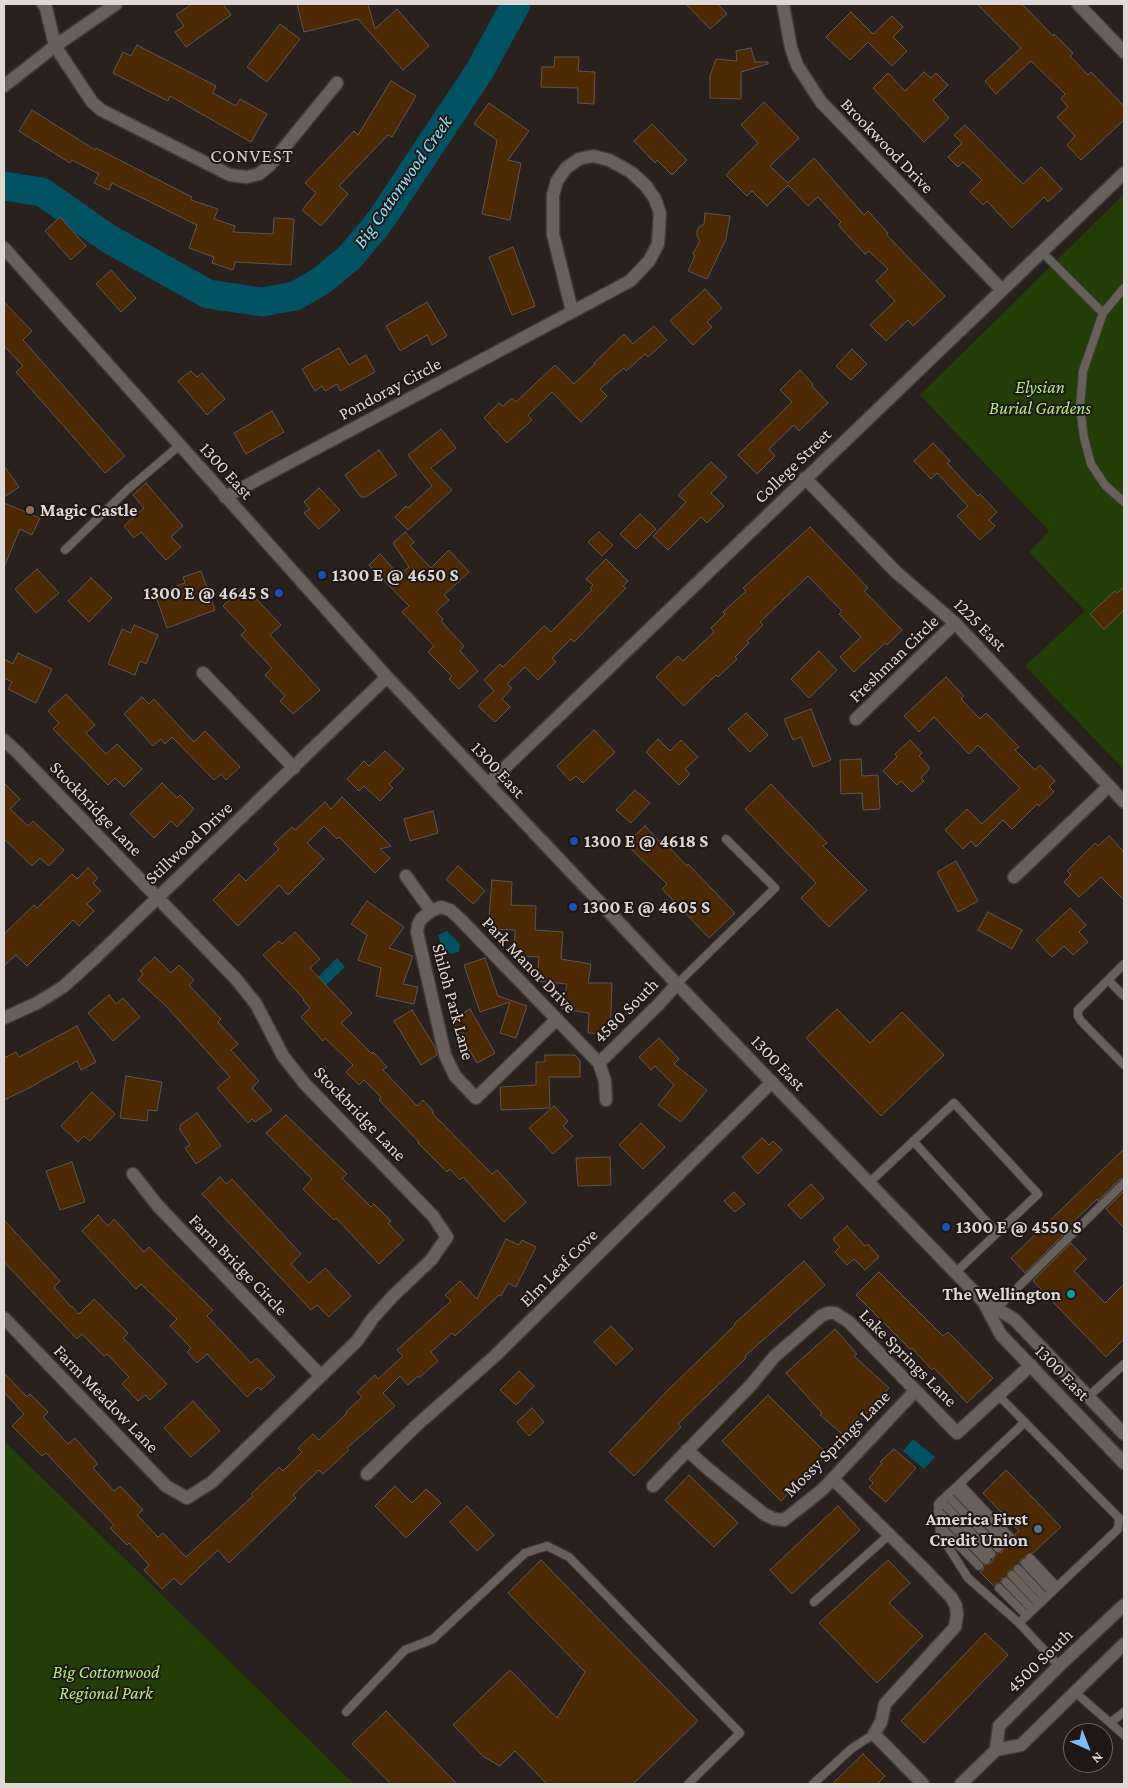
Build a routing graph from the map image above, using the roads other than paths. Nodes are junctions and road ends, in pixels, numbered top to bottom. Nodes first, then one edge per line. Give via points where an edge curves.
1 (43, 4) edge
2 (116, 4) edge
3 (784, 4) edge
4 (1078, 4) edge
5 (55, 46) junction
6 (1124, 52) edge
7 (337, 83) dead end
8 (4, 86) edge
9 (1124, 173) edge
10 (4, 248) edge
11 (1042, 252) junction
12 (1124, 288) edge
13 (1002, 290) junction
14 (572, 311) junction
15 (1103, 313) junction
16 (180, 445) junction
17 (805, 478) junction
18 (225, 497) junction
19 (1124, 502) edge
20 (65, 550) dead end
21 (955, 623) junction
22 (203, 673) dead end
23 (387, 677) junction
24 (856, 719) dead end
25 (4, 740) edge
26 (294, 768) junction
27 (488, 784) junction
28 (1109, 786) junction
29 (1124, 802) edge
30 (726, 839) dead end
31 (406, 876) dead end
32 (1014, 877) dead end
33 (157, 897) junction
34 (431, 911) junction
35 (1124, 964) edge
36 (1108, 980) junction
37 (677, 984) junction
38 (1124, 996) edge
39 (4, 1018) edge
40 (557, 1019) junction
41 (599, 1063) junction
42 (1124, 1065) edge
43 (772, 1082) junction
44 (606, 1100) dead end
45 (914, 1141) junction
46 (133, 1174) dead end
47 (869, 1183) junction
48 (1124, 1183) edge
49 (997, 1233) junction
50 (955, 1273) junction
51 (983, 1301) junction
52 (997, 1308) junction
53 (4, 1318) edge
54 (1124, 1364) edge
55 (1031, 1365) junction
56 (321, 1376) junction
57 (915, 1391) junction
58 (999, 1396) junction
59 (1089, 1396) junction
60 (1024, 1422) junction
61 (1124, 1434) edge
62 (687, 1450) junction
63 (1124, 1463) edge
64 (367, 1474) dead end
65 (833, 1478) junction
66 (653, 1486) dead end
67 (957, 1486) junction
68 (947, 1495) junction
69 (188, 1498) joint
70 (941, 1501) junction
71 (938, 1511) junction
72 (940, 1525) junction
73 (889, 1535) junction
74 (1007, 1540) dead end
75 (998, 1548) dead end
76 (1028, 1561) dead end
77 (979, 1566) dead end
78 (1000, 1588) dead end
79 (1055, 1590) junction
80 (1046, 1598) junction
81 (814, 1602) dead end
82 (1124, 1605) edge
83 (1036, 1607) junction
84 (1027, 1616) junction
85 (1019, 1623) junction
86 (1124, 1644) edge
87 (1059, 1666) junction
88 (1076, 1692) junction
89 (346, 1712) dead end
90 (1124, 1712) edge
91 (1110, 1723) joint
92 (1113, 1726) edge
93 (874, 1734) junction
94 (1124, 1736) edge
95 (996, 1750) junction
96 (688, 1784) edge
97 (813, 1784) edge
98 (923, 1784) edge
99 (961, 1784) edge

1 - 5 street
2 - 5 street
3 - 13 street, Brookwood Drive via 791,48 821,102
4 - 6 street
5 - 7 street via 92,102 101,110 230,174 247,177 259,174 270,165
5 - 8 street
9 - 11 street, College Street
10 - 16 street, 1300 East
11 - 13 street, College Street
11 - 15 lane
12 - 15 lane
13 - 17 street, College Street
14 - 14 street, Pondoray Circle via 553,234 553,195 566,168 579,159 593,156 610,160 631,172 646,186 660,213 658,244 649,261 630,281
14 - 18 street, Pondoray Circle
15 - 19 lane via 1083,371 1080,407 1091,464 1105,485
16 - 18 street, 1300 East
16 - 20 lane via 127,490
17 - 21 street, 1225 East via 896,572
17 - 27 street, College Street
18 - 23 street, 1300 East
21 - 24 street, Freshman Circle
21 - 28 street, 1225 East
22 - 26 street
23 - 26 street, Stillwood Drive
23 - 27 street, 1300 East
25 - 33 street, Stockbridge Lane
26 - 33 street, Stillwood Drive
27 - 37 street, 1300 East
28 - 29 street, 1225 East
28 - 32 street
30 - 37 lane via 775,888
31 - 34 street
33 - 39 street, Stillwood Drive via 63,987
33 - 56 street, Stockbridge Lane via 256,1004 283,1056 305,1084 433,1216 446,1237 430,1260
34 - 40 street, Park Manor Drive via 441,907 450,910
34 - 40 street, Shiloh Park Lane via 422,919 417,932 445,1055 455,1076 476,1098
35 - 36 lane
36 - 38 lane
36 - 42 lane via 1078,1010 1078,1016
37 - 41 street, 4580 South
37 - 43 street, 1300 East
40 - 41 street, Park Manor Drive
41 - 44 street, Park Manor Drive via 605,1081
43 - 47 street, 1300 East
43 - 64 street, Elm Leaf Cove via 495,1356
45 - 47 lane
45 - 49 lane
45 - 49 lane via 954,1103 1038,1194
46 - 56 street, Farm Bridge Circle via 158,1206
47 - 50 street, 1300 East
48 - 52 lane
49 - 50 lane
50 - 51 street, 1300 East
51 - 52 street, 1300 East
51 - 55 street, 1300 East via 1002,1335
52 - 59 street, 1300 East via 1014,1319
53 - 69 street, Farm Meadow Lane via 166,1486
54 - 59 lane
55 - 58 street, Lake Springs Lane
55 - 63 street, 1300 East
56 - 69 street, Stockbridge Lane via 212,1482
57 - 58 street, Lake Springs Lane via 957,1433
57 - 62 street, Lake Springs Lane via 849,1322 835,1313 828,1313 774,1357
57 - 65 street, Mossy Springs Lane
58 - 60 lane
59 - 61 street, 1300 East
60 - 67 lane
60 - 79 lane via 1119,1518 1118,1529
62 - 65 street, Mossy Springs Lane via 774,1519 784,1520
62 - 66 street, Lake Springs Lane
65 - 73 street
67 - 68 lane
67 - 74 lane
68 - 70 lane
68 - 75 lane
70 - 71 lane
70 - 71 lane via 989,1557
71 - 72 lane
72 - 77 lane
72 - 85 lane via 940,1534 968,1578
73 - 81 lane
73 - 93 street via 951,1597 957,1616 955,1628 949,1636 885,1704
76 - 79 lane
78 - 84 lane
79 - 80 lane
80 - 83 lane
80 - 83 lane via 1012,1575
82 - 87 street, 4500 South
83 - 84 lane
84 - 85 lane
85 - 87 lane
86 - 88 street
87 - 95 street, 4500 South via 999,1726
88 - 91 lane
88 - 95 street via 1020,1745
89 - 96 lane via 405,1650 432,1639 524,1553 547,1546 569,1557 740,1733
90 - 91 lane
92 - 94 lane
93 - 97 lane via 850,1749
93 - 98 street
95 - 99 street

